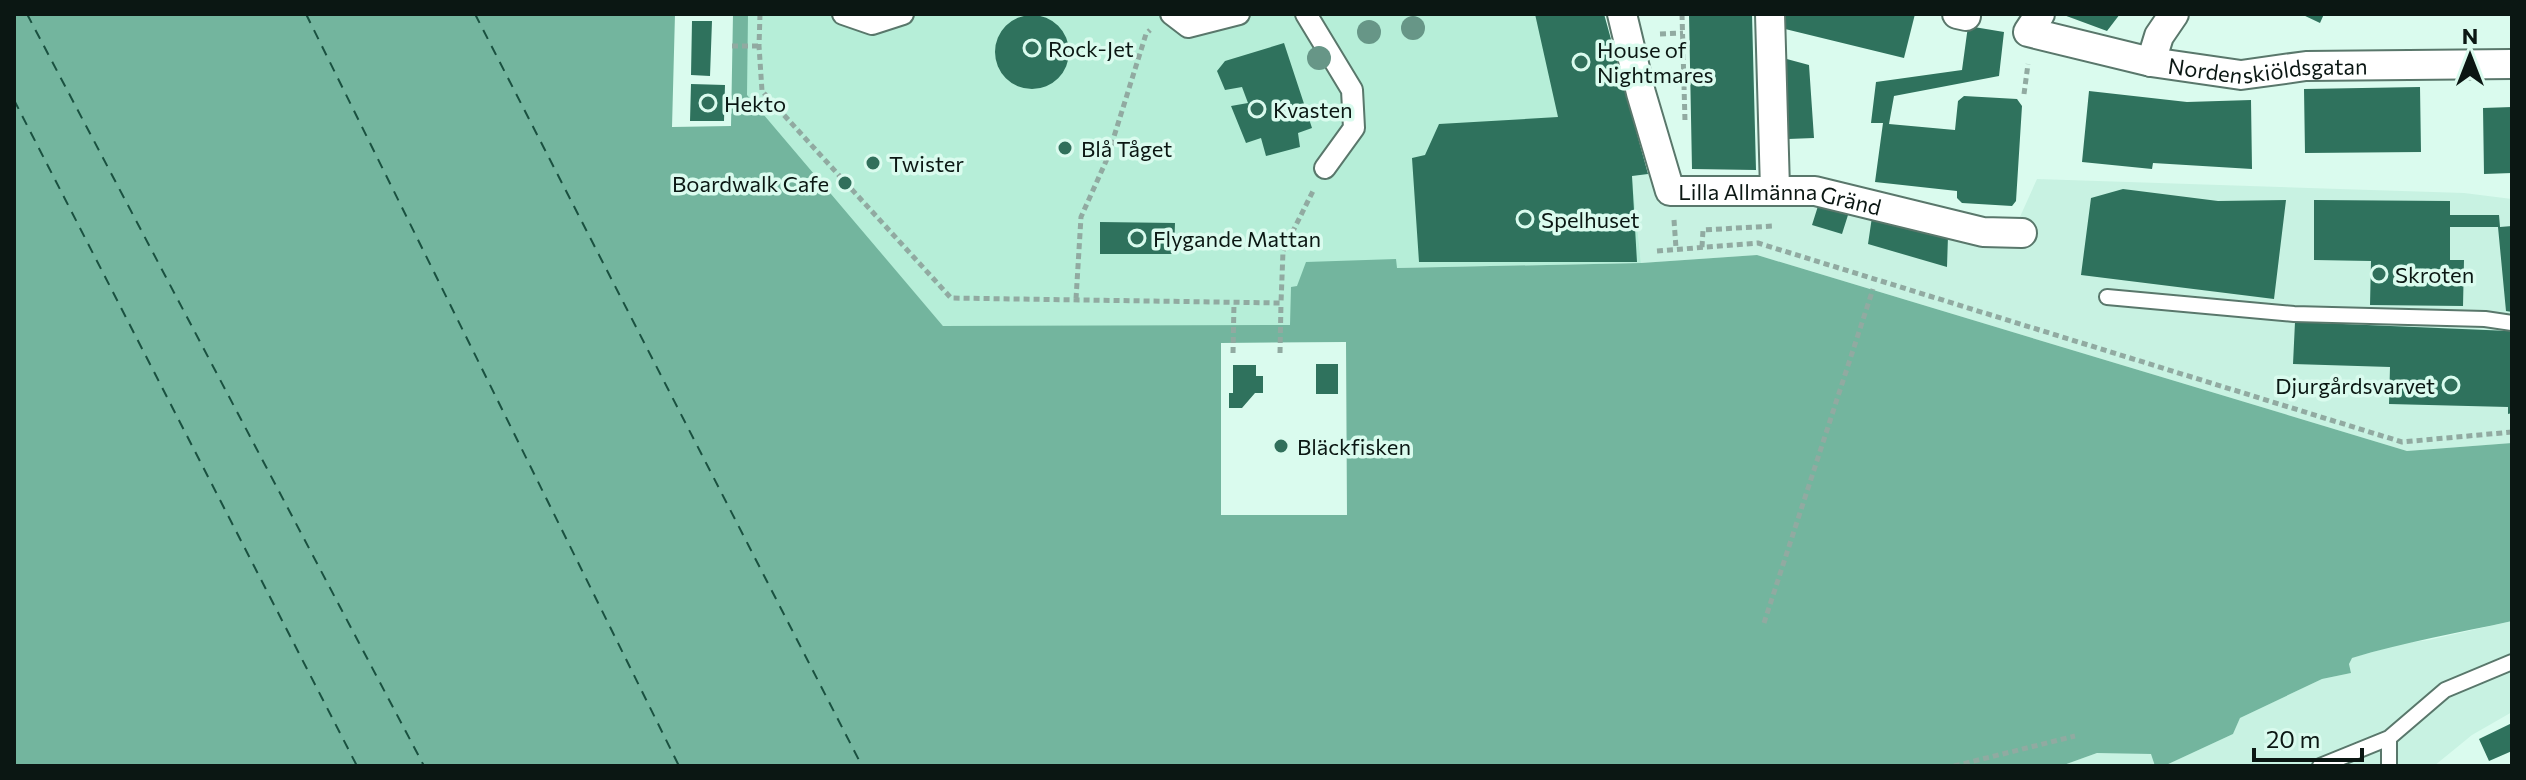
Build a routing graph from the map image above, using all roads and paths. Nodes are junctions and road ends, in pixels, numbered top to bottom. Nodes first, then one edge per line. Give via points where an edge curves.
1 (760, 14) edge
2 (843, 14) edge
3 (903, 14) edge
4 (1239, 14) edge
5 (1306, 14) edge
6 (1622, 14) edge
7 (1682, 14) edge
8 (1770, 14) edge
9 (2174, 14) edge
10 (1163, 19) edge
11 (2034, 23) edge
12 (1683, 33) junction
13 (1667, 34) dead end
14 (732, 46) dead end
15 (759, 46) junction
16 (2151, 62) junction
17 (2512, 64) edge
18 (2028, 71) dead end
19 (2024, 94) dead end
20 (1685, 124) dead end
21 (1325, 168) joint
22 (1775, 189) junction
23 (1674, 225) dead end
24 (2022, 233) dead end
25 (1676, 248) junction
26 (1657, 251) dead end
27 (1873, 289) dead end
28 (2107, 297) dead end
29 (1076, 299) junction
30 (1234, 302) junction
31 (1281, 303) junction
32 (2512, 323) edge
33 (1233, 353) dead end
34 (1280, 353) dead end
35 (2512, 432) edge
36 (1764, 623) dead end
37 (2512, 662) edge
38 (2075, 736) dead end
39 (2389, 738) junction
40 (1954, 766) edge
41 (2320, 766) edge
42 (2389, 766) edge

1 - 15 path
2 - 3 street via 872,24
4 - 10 street via 1188,27
5 - 21 street via 1352,90 1354,128
6 - 22 street, Lilla Allmänna Gränd via 1670,191
7 - 12 path
8 - 22 street
9 - 16 street via 2159,36
10 - 29 path via 1146,34 1107,159 1081,217
11 - 16 street, Nordenskiöldsgatan
12 - 13 path
12 - 20 path
14 - 15 path
15 - 29 path via 762,91 951,298
16 - 17 street, Nordenskiöldsgatan via 2241,75 2306,66
18 - 19 path
21 - 31 path via 1283,251
22 - 24 street, Lilla Allmänna Gränd via 1815,191 1983,232
23 - 25 path
25 - 26 path
25 - 35 path via 1758,243 2402,442
27 - 36 path
28 - 32 lane via 2294,314
29 - 30 path
30 - 31 path
30 - 33 path
31 - 34 path
37 - 39 lane via 2445,690
38 - 40 path
39 - 41 lane
39 - 42 lane

